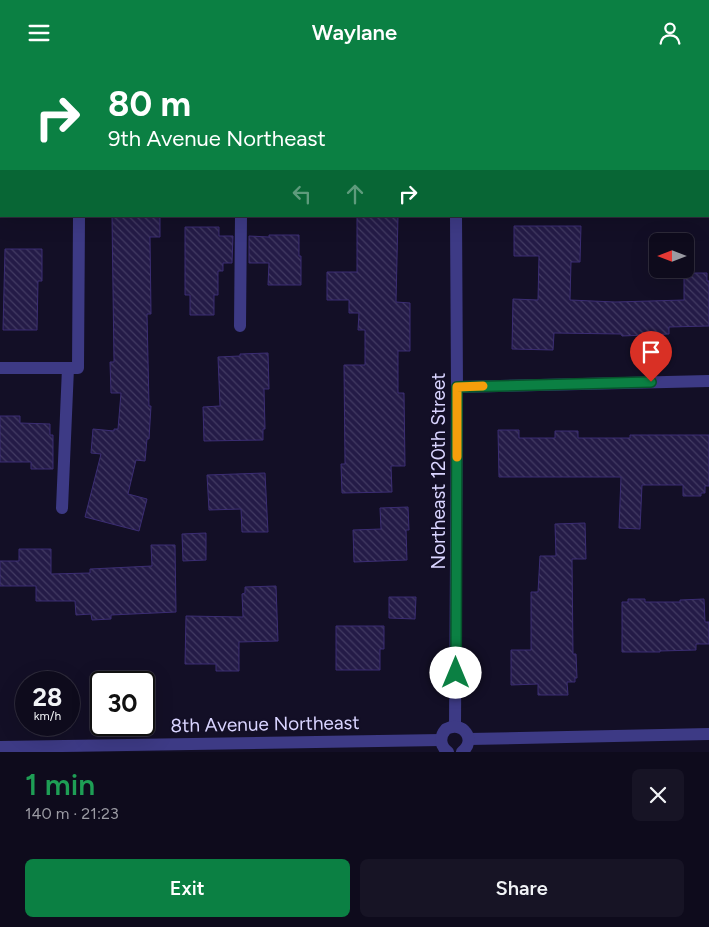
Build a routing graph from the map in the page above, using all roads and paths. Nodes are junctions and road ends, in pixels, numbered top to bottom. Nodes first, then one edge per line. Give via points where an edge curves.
1 (79, 217) edge
2 (241, 217) edge
3 (456, 217) edge
4 (240, 326) dead end
5 (0, 368) edge
6 (73, 368) junction
7 (709, 381) edge
8 (457, 387) junction
9 (62, 508) dead end
10 (456, 726) junction
11 (709, 735) edge
12 (469, 739) junction
13 (441, 740) junction
14 (0, 747) edge
15 (68, 749) edge
16 (448, 752) edge
17 (462, 752) edge

1 - 6 street
2 - 4 street
3 - 8 street, Northeast 120th Street
5 - 6 street
6 - 9 street
7 - 8 street
8 - 10 street, Northeast 120th Street
10 - 12 street via 464,729
10 - 13 street via 446,729
11 - 12 street
12 - 17 street
13 - 15 street, 8th Avenue Northeast
13 - 16 street
14 - 15 street, 8th Avenue Northeast

